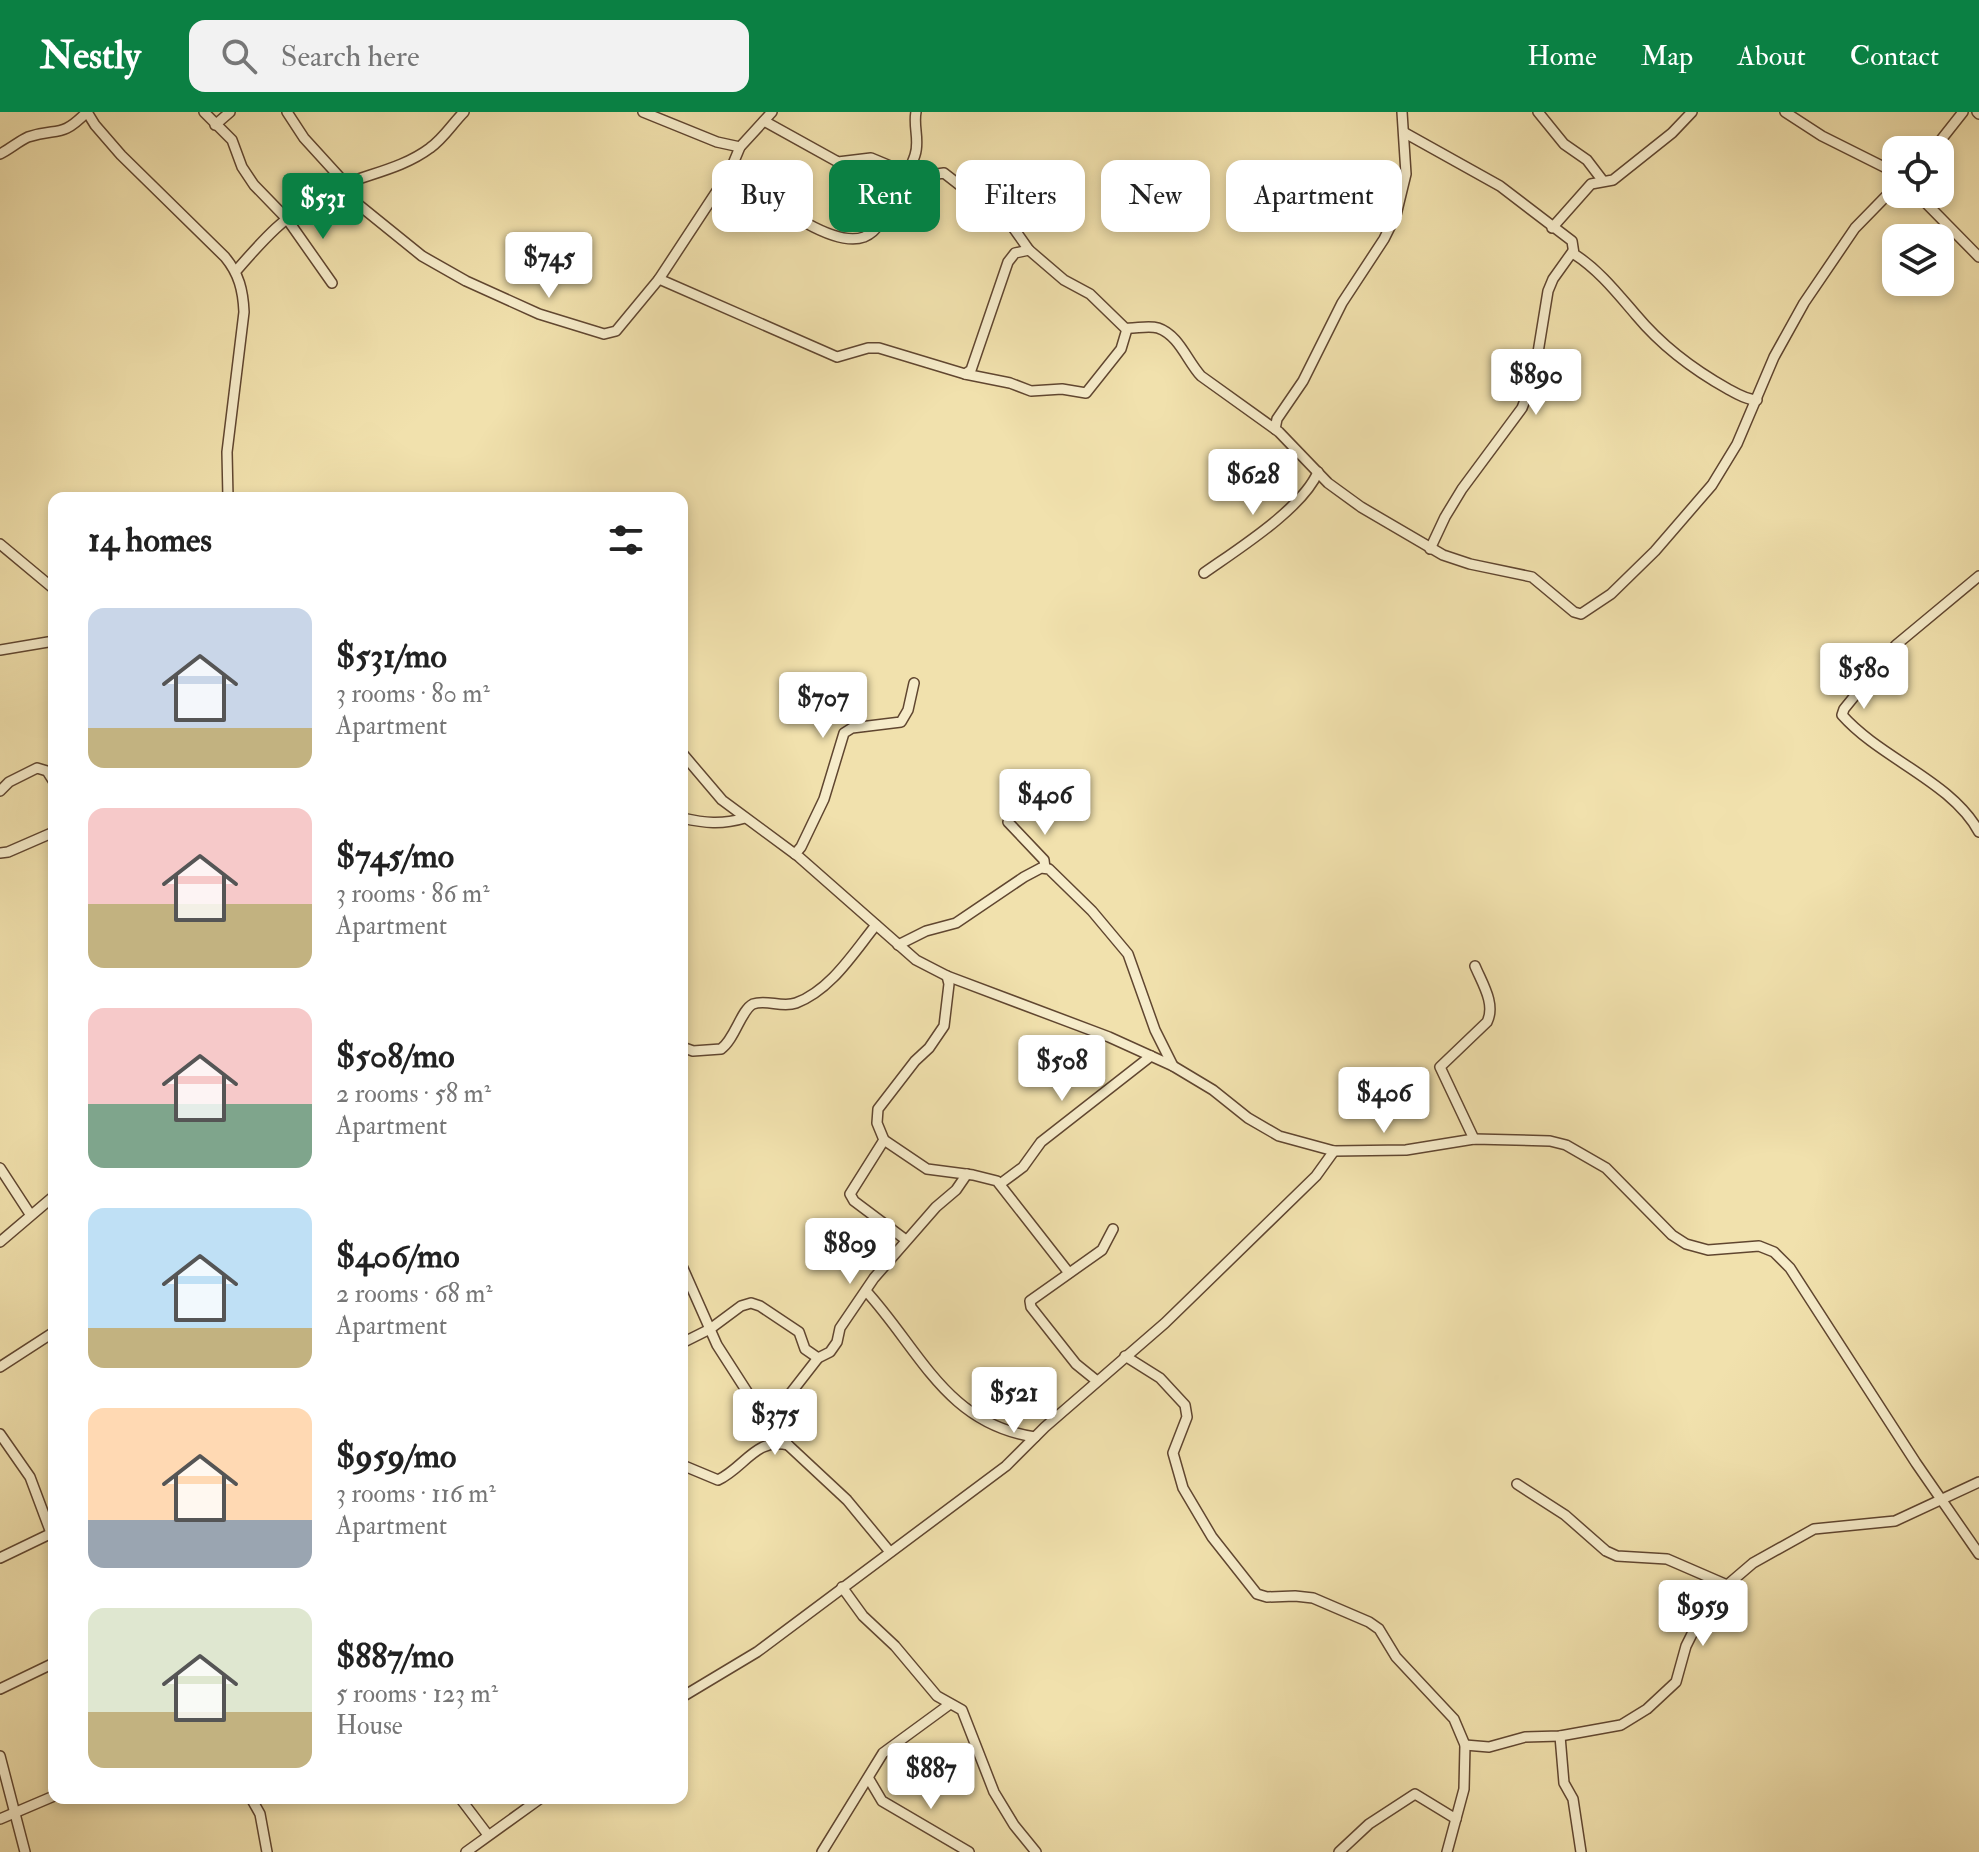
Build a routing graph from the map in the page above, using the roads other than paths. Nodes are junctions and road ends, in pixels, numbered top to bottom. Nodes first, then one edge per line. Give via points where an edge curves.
1 (204, 112) edge
2 (230, 112) edge
3 (287, 112) edge
4 (464, 112) edge
5 (643, 112) edge
6 (772, 112) edge
7 (916, 112) edge
8 (1402, 112) edge
9 (1538, 112) edge
10 (1692, 112) edge
11 (1785, 112) edge
12 (1963, 112) edge
13 (764, 121) junction
14 (215, 125) junction
15 (1405, 133) junction
16 (1944, 136) edge
17 (740, 147) junction
18 (0, 154) edge
19 (735, 160) edge
20 (834, 160) edge
21 (854, 160) edge
22 (876, 160) edge
23 (912, 160) edge
24 (1882, 166) edge
25 (940, 172) edge
26 (1603, 181) junction
27 (345, 183) junction
28 (712, 198) edge
29 (1882, 200) edge
30 (1931, 208) edge
31 (287, 219) junction
32 (813, 226) edge
33 (1552, 228) junction
34 (870, 232) edge
35 (1029, 250) junction
36 (1573, 251) junction
37 (1979, 257) edge
38 (236, 271) junction
39 (659, 279) junction
40 (332, 283) dead end
41 (1127, 329) junction
42 (965, 374) junction
43 (1757, 400) junction
44 (1275, 429) junction
45 (1318, 472) junction
46 (226, 492) edge
47 (0, 544) edge
48 (1430, 549) junction
49 (1204, 573) dead end
50 (1979, 576) edge
51 (48, 584) edge
52 (48, 642) edge
53 (0, 650) edge
54 (914, 683) dead end
55 (688, 760) edge
56 (48, 773) edge
57 (0, 791) edge
58 (745, 818) junction
59 (688, 819) edge
60 (1008, 822) dead end
61 (1979, 832) edge
62 (48, 835) edge
63 (0, 853) edge
64 (795, 854) junction
65 (1045, 868) junction
66 (876, 925) junction
67 (898, 945) junction
68 (1475, 966) dead end
69 (947, 976) junction
70 (688, 1048) edge
71 (1151, 1056) junction
72 (1173, 1066) junction
73 (1474, 1139) junction
74 (884, 1140) junction
75 (1334, 1151) junction
76 (0, 1168) edge
77 (967, 1174) junction
78 (1000, 1184) junction
79 (48, 1200) edge
80 (30, 1214) junction
81 (1113, 1229) dead end
82 (906, 1240) junction
83 (0, 1242) edge
84 (1069, 1273) junction
85 (688, 1280) edge
86 (866, 1291) junction
87 (710, 1329) junction
88 (48, 1336) edge
89 (688, 1340) edge
90 (1125, 1356) junction
91 (818, 1358) junction
92 (0, 1367) edge
93 (1097, 1381) junction
94 (769, 1421) junction
95 (0, 1434) edge
96 (1035, 1437) junction
97 (788, 1445) junction
98 (688, 1468) edge
99 (1979, 1482) edge
100 (1517, 1484) dead end
101 (1943, 1500) junction
102 (48, 1523) edge
103 (48, 1535) edge
104 (890, 1552) junction
105 (1979, 1554) edge
106 (0, 1558) edge
107 (1727, 1585) junction
108 (842, 1587) junction
109 (48, 1666) edge
110 (0, 1689) edge
111 (688, 1693) edge
112 (950, 1704) junction
113 (1560, 1736) junction
114 (1465, 1745) junction
115 (0, 1756) edge
116 (869, 1779) junction
117 (48, 1798) edge
118 (254, 1804) edge
119 (465, 1804) edge
120 (532, 1804) edge
121 (13, 1812) junction
122 (0, 1819) edge
123 (1456, 1819) junction
124 (488, 1835) junction
125 (469, 1851) edge
126 (25, 1852) edge
127 (267, 1852) edge
128 (822, 1852) edge
129 (969, 1852) edge
130 (1036, 1852) edge
131 (1339, 1852) edge
132 (1447, 1852) edge
133 (1581, 1852) edge

1 - 14 street
2 - 14 street
3 - 27 street
4 - 27 street via 421,154
5 - 17 street
6 - 13 street
7 - 23 street
8 - 15 street
9 - 26 street
10 - 26 street via 1645,156 1613,180
11 - 24 street
12 - 16 street
13 - 17 street
13 - 20 street
14 - 31 street via 232,140 254,185
15 - 33 street via 1500,186
15 - 44 street via 1406,174 1391,226 1342,303
17 - 19 street
18 - 38 street via 25,138 64,131 87,112 121,155
21 - 22 street
25 - 35 street via 1012,226
26 - 33 street via 1591,184
27 - 31 street
27 - 39 street via 366,213 439,268 539,314 598,334 616,331
28 - 39 street
29 - 43 street via 1855,228 1804,303
30 - 37 street
31 - 38 street
31 - 40 street
32 - 34 street via 853,239
33 - 36 street via 1573,242
35 - 41 street via 1090,294
35 - 42 street via 1015,253 1008,262 971,370
36 - 43 street via 1676,355 1727,388
36 - 48 street via 1548,291 1534,377 1522,408 1462,489
38 - 46 street via 244,312
39 - 42 street via 837,357 879,348
41 - 42 street via 1121,349 1086,393 1031,391
41 - 44 street via 1164,332 1188,354 1201,376
43 - 48 street via 1722,470 1688,515 1619,586 1581,614 1532,577
44 - 45 street
45 - 48 street via 1361,507
45 - 49 street via 1308,490 1253,540
47 - 51 street
50 - 61 street via 1896,645 1842,715 1954,800
52 - 53 street
54 - 64 street via 901,722 844,733 824,799
55 - 58 street
56 - 57 street via 37,768
58 - 59 street via 707,824
58 - 64 street
60 - 65 street via 1044,860
62 - 63 street
64 - 66 street
65 - 67 street via 956,923
65 - 72 street via 1073,890 1128,954
66 - 67 street
66 - 70 street via 815,993 794,1004 756,1003 721,1049
67 - 69 street
68 - 73 street via 1491,1014 1440,1067
69 - 71 street
69 - 74 street via 944,1026 878,1109
71 - 72 street
71 - 78 street via 1037,1145 1023,1167
72 - 75 street via 1268,1130
73 - 75 street via 1406,1150
73 - 101 street via 1566,1145 1606,1168 1686,1244 1708,1250 1751,1245 1774,1252 1790,1268
74 - 77 street via 927,1169
74 - 82 street via 850,1196
75 - 90 street via 1316,1176
76 - 80 street
77 - 78 street
77 - 82 street
78 - 84 street
79 - 80 street
80 - 83 street
81 - 84 street via 1102,1250
82 - 86 street
84 - 93 street via 1040,1292 1031,1305 1076,1364
85 - 87 street
86 - 91 street via 830,1352
86 - 96 street via 968,1412 1014,1434
87 - 89 street
87 - 91 street via 751,1303 799,1332 805,1349
87 - 94 street via 728,1365
88 - 92 street
90 - 93 street
90 - 114 street via 1160,1378 1185,1405 1187,1417 1173,1453 1183,1488 1212,1537 1257,1594 1313,1598 1379,1629 1396,1657 1454,1719
91 - 94 street
93 - 96 street
94 - 97 street
95 - 102 street via 30,1477
96 - 104 street via 1006,1466
97 - 98 street via 763,1446 718,1480
97 - 104 street via 847,1500
99 - 101 street
100 - 107 street via 1565,1515 1606,1551 1667,1559
101 - 105 street
101 - 107 street via 1895,1521 1814,1529 1772,1551
103 - 106 street
104 - 108 street
107 - 113 street via 1705,1608 1671,1688 1621,1725
108 - 111 street via 757,1652
108 - 112 street via 863,1616
109 - 110 street
112 - 116 street via 887,1749
112 - 130 street via 965,1715 994,1792
113 - 114 street via 1525,1737 1489,1747
113 - 133 street via 1564,1783 1573,1799
114 - 123 street via 1464,1789
115 - 121 street
116 - 128 street
116 - 129 street via 882,1801
117 - 121 street
118 - 127 street
119 - 124 street
120 - 124 street
121 - 122 street
121 - 126 street
123 - 131 street via 1415,1794 1369,1824
123 - 132 street
124 - 125 street

